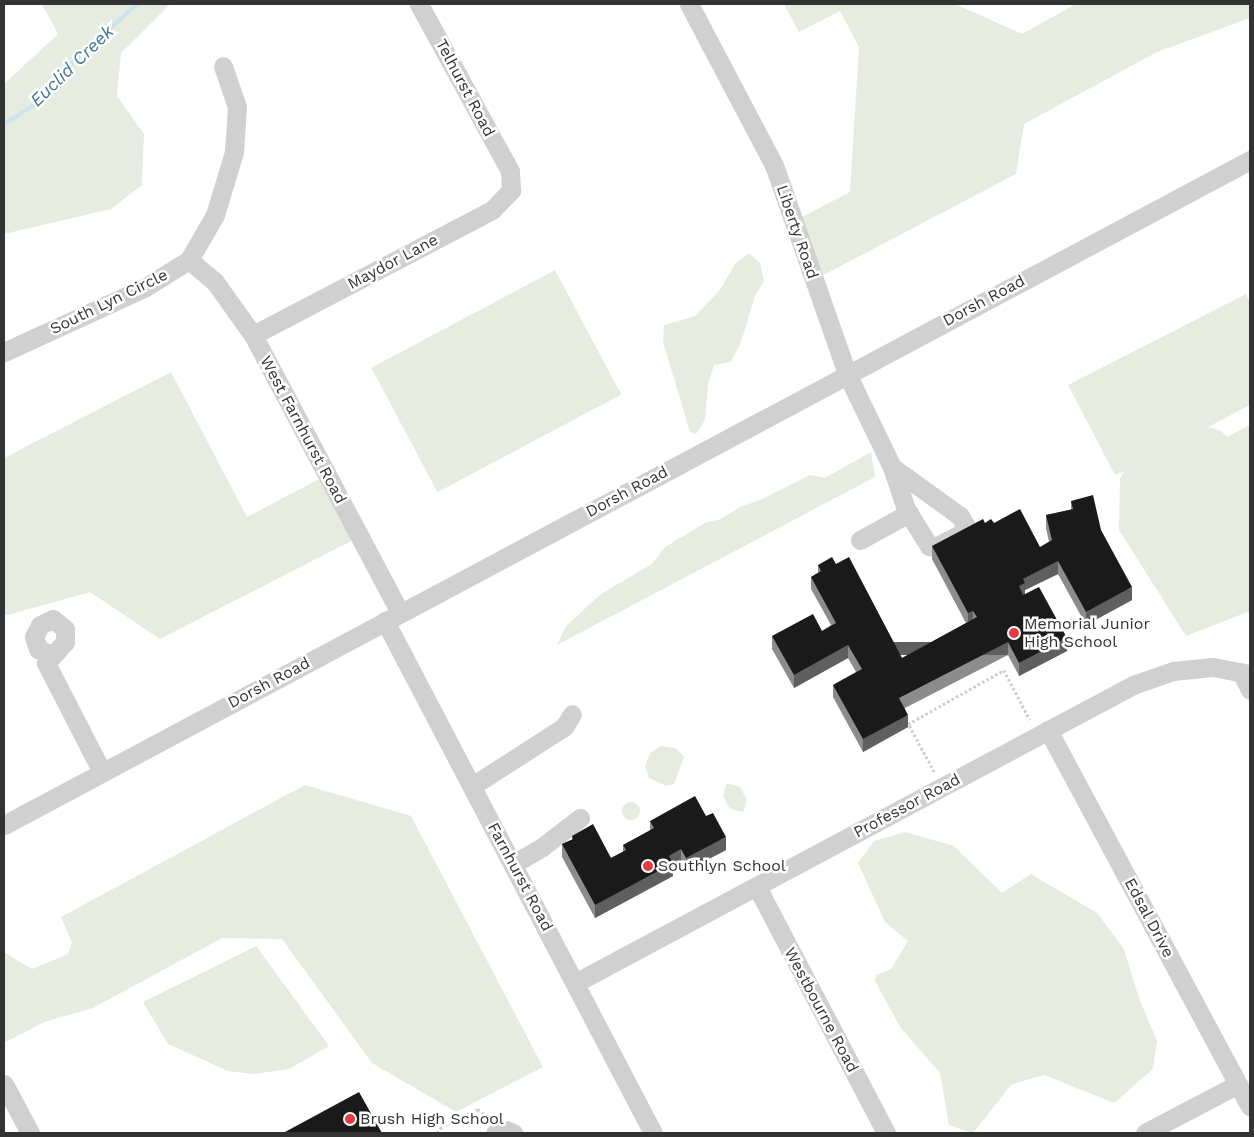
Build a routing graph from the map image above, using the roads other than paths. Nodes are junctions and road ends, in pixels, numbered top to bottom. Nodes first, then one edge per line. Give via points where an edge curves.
1 (419, 4) edge
2 (689, 4) edge
3 (223, 66) dead end
4 (1250, 160) edge
5 (510, 171) joint
6 (189, 260) junction
7 (253, 335) junction
8 (4, 352) edge
9 (847, 374) junction
10 (892, 467) junction
11 (908, 513) junction
12 (860, 540) dead end
13 (392, 617) junction
14 (52, 655) dead end
15 (1245, 673) edge
16 (1250, 690) edge
17 (572, 714) dead end
18 (1048, 730) junction
19 (102, 772) junction
20 (472, 786) junction
21 (580, 818) dead end
22 (4, 825) edge
23 (513, 864) junction
24 (757, 887) junction
25 (575, 983) junction
26 (4, 1084) edge
27 (1238, 1084) junction
28 (1250, 1106) edge
29 (648, 1131) edge
30 (30, 1133) edge
31 (886, 1133) edge
32 (1145, 1133) edge

1 - 5 street, Telhurst Road
2 - 9 street, Liberty Road via 774,165
3 - 6 street, South Lyn Circle via 237,107 234,152 215,215
4 - 9 street, Dorsh Road
5 - 7 street, Maydor Lane via 510,190 492,210
6 - 7 street, West Farnhurst Road via 215,282
6 - 8 street, South Lyn Circle via 144,288
7 - 13 street, West Farnhurst Road
9 - 10 street, Liberty Road
9 - 13 street, Dorsh Road
10 - 11 street, Liberty Road
10 - 11 street, Liberty Road via 960,516 964,530 937,546 928,546
11 - 12 street
13 - 19 street, Dorsh Road
13 - 20 street, Farnhurst Road
14 - 19 street via 46,663
15 - 16 street
15 - 18 street, Professor Road via 1213,667 1173,671 1133,685
17 - 20 street via 564,728
18 - 24 street, Professor Road
18 - 27 street, Edsal Drive
19 - 22 street, Dorsh Road
20 - 23 street, Farnhurst Road
21 - 23 street
23 - 25 street, Farnhurst Road
24 - 25 street, Professor Road
24 - 31 street, Westbourne Road
25 - 29 street, Farnhurst Road
26 - 30 street
27 - 28 street, Edsal Drive
27 - 32 street

